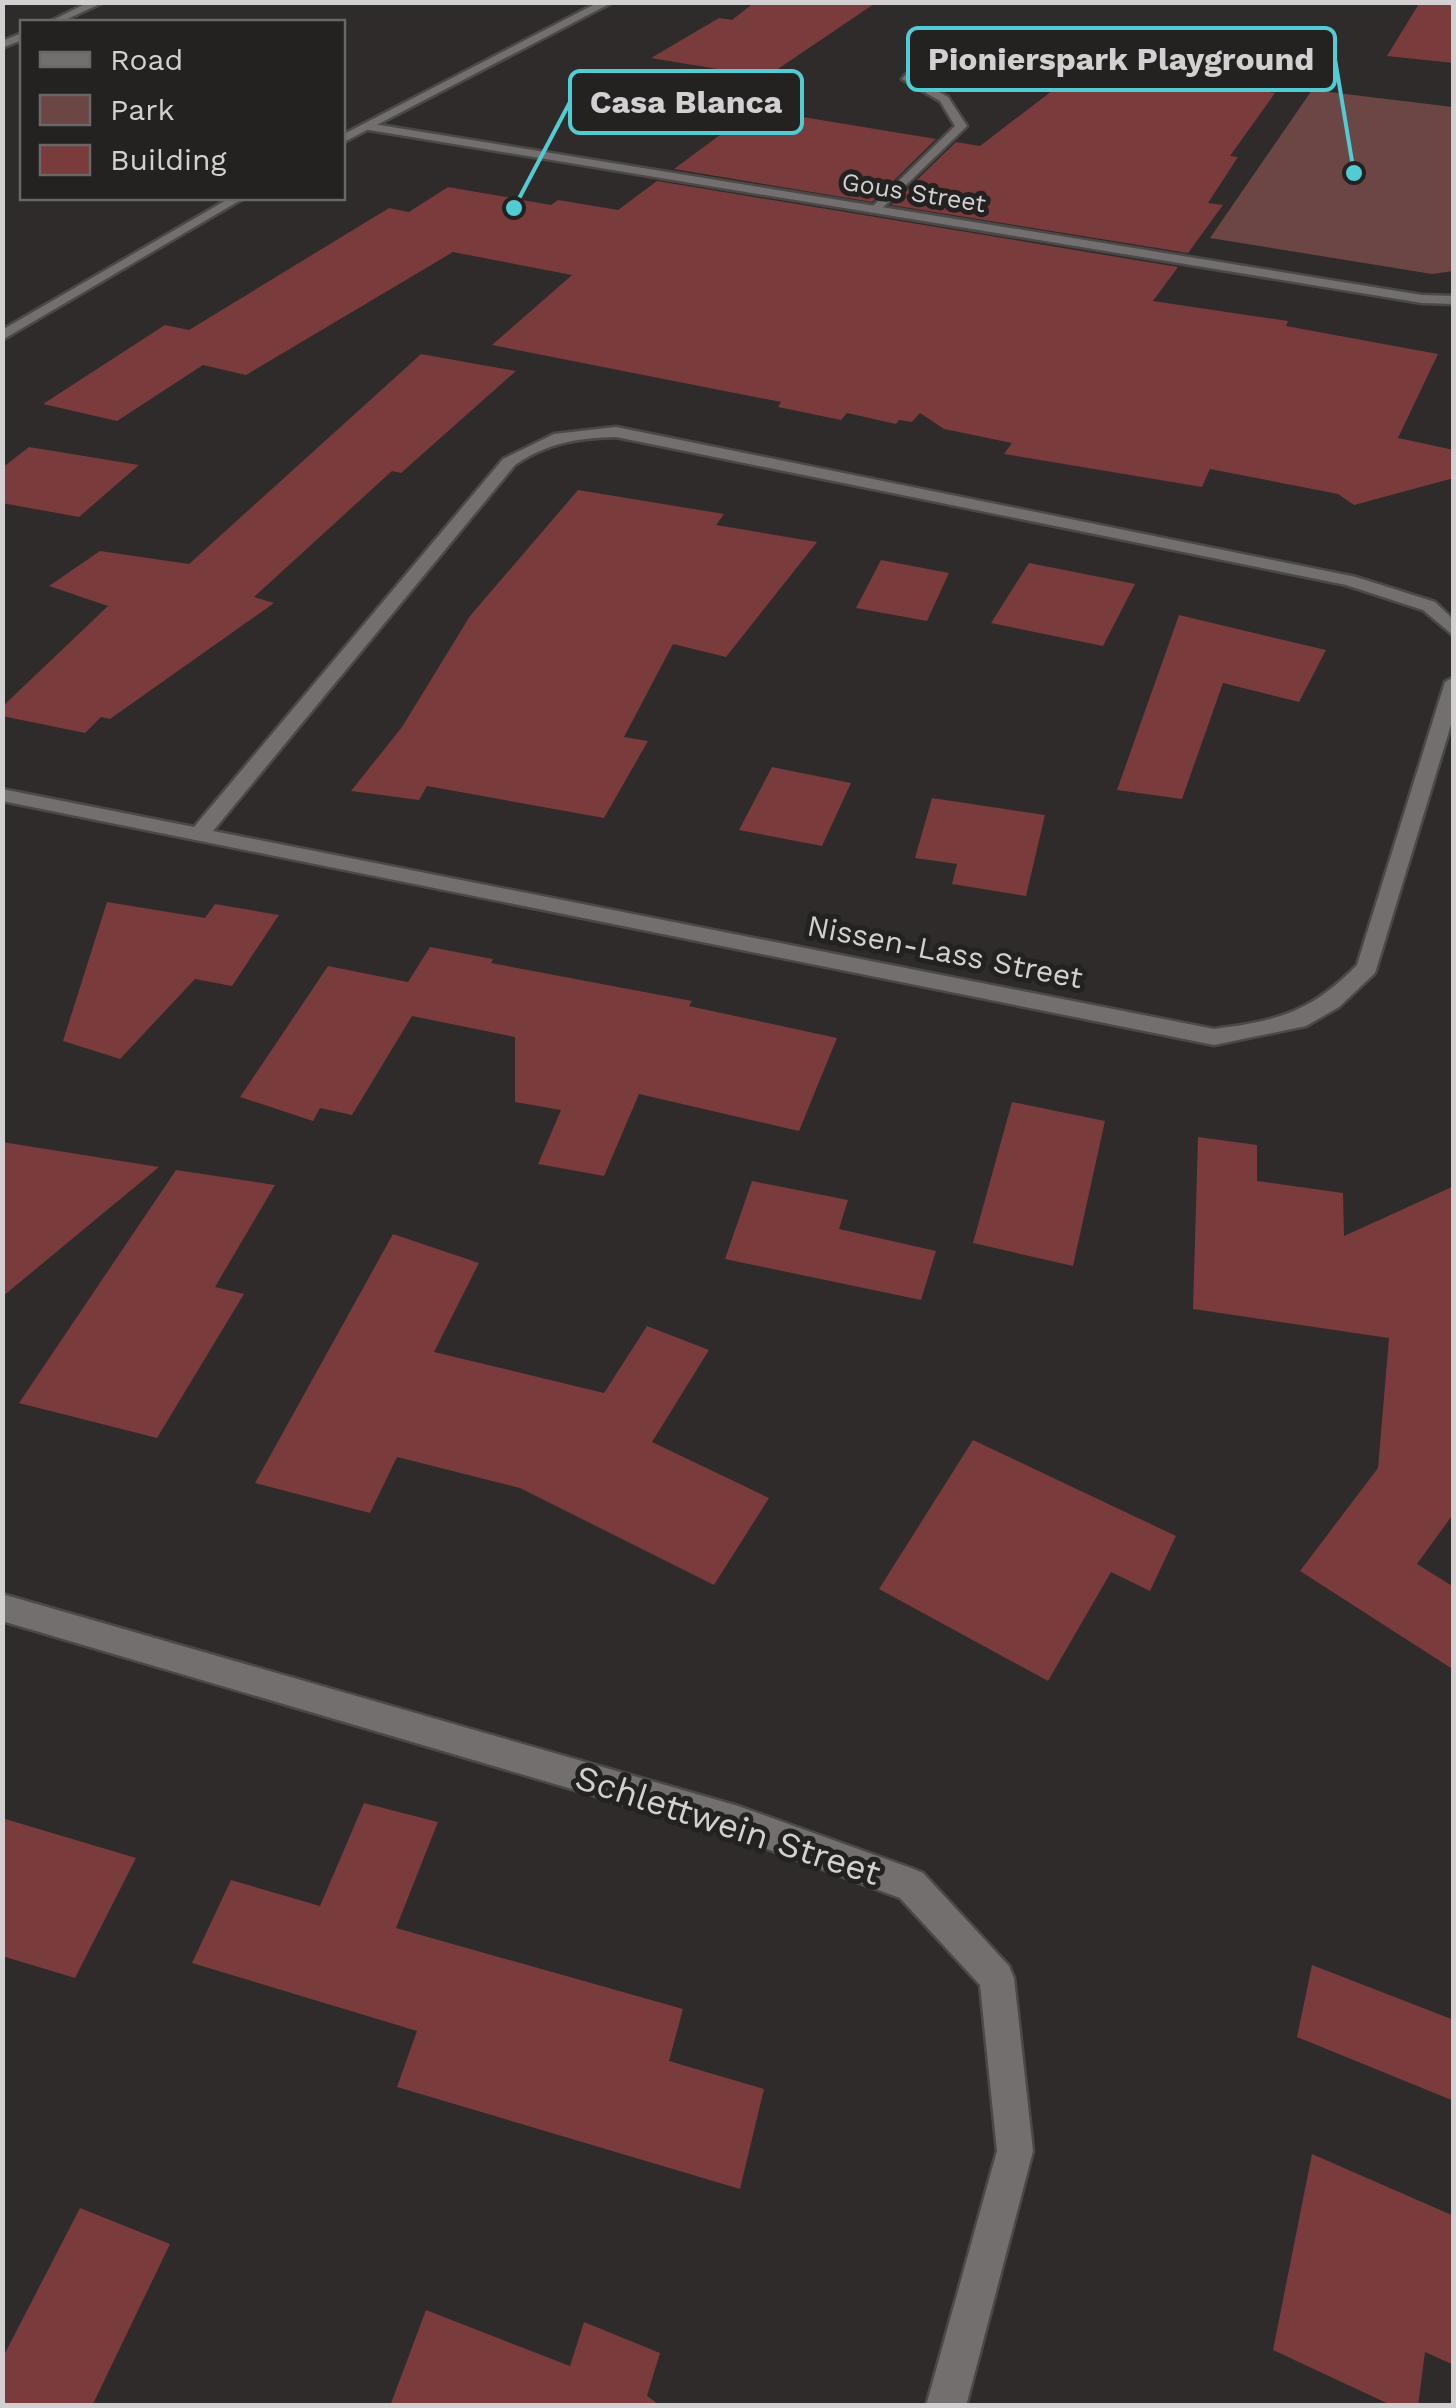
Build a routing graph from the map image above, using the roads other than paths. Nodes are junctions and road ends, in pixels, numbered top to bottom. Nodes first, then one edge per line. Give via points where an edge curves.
1 (99, 2) edge
2 (608, 2) edge
3 (58, 20) edge
4 (906, 77) dead end
5 (367, 127) junction
6 (345, 138) edge
7 (235, 200) edge
8 (877, 209) junction
9 (1454, 300) edge
10 (2, 336) edge
11 (1454, 630) edge
12 (1454, 682) edge
13 (2, 794) edge
14 (200, 832) junction
15 (2, 1607) edge
16 (946, 2406) edge

1 - 3 street
2 - 5 street
4 - 8 street via 944,100 960,126
5 - 6 street
5 - 8 street, Gous Street
7 - 10 street
8 - 9 street, Gous Street
11 - 14 street via 1429,606 1350,580 616,432 572,434 536,442 508,462
12 - 14 street, Nissen-Lass Street via 1367,968 1336,1002 1285,1028 1249,1033 1214,1037
13 - 14 street, Nissen-Lass Street
15 - 16 street, Schlettwein Street via 738,1822 912,1886 998,1978 1014,2151

